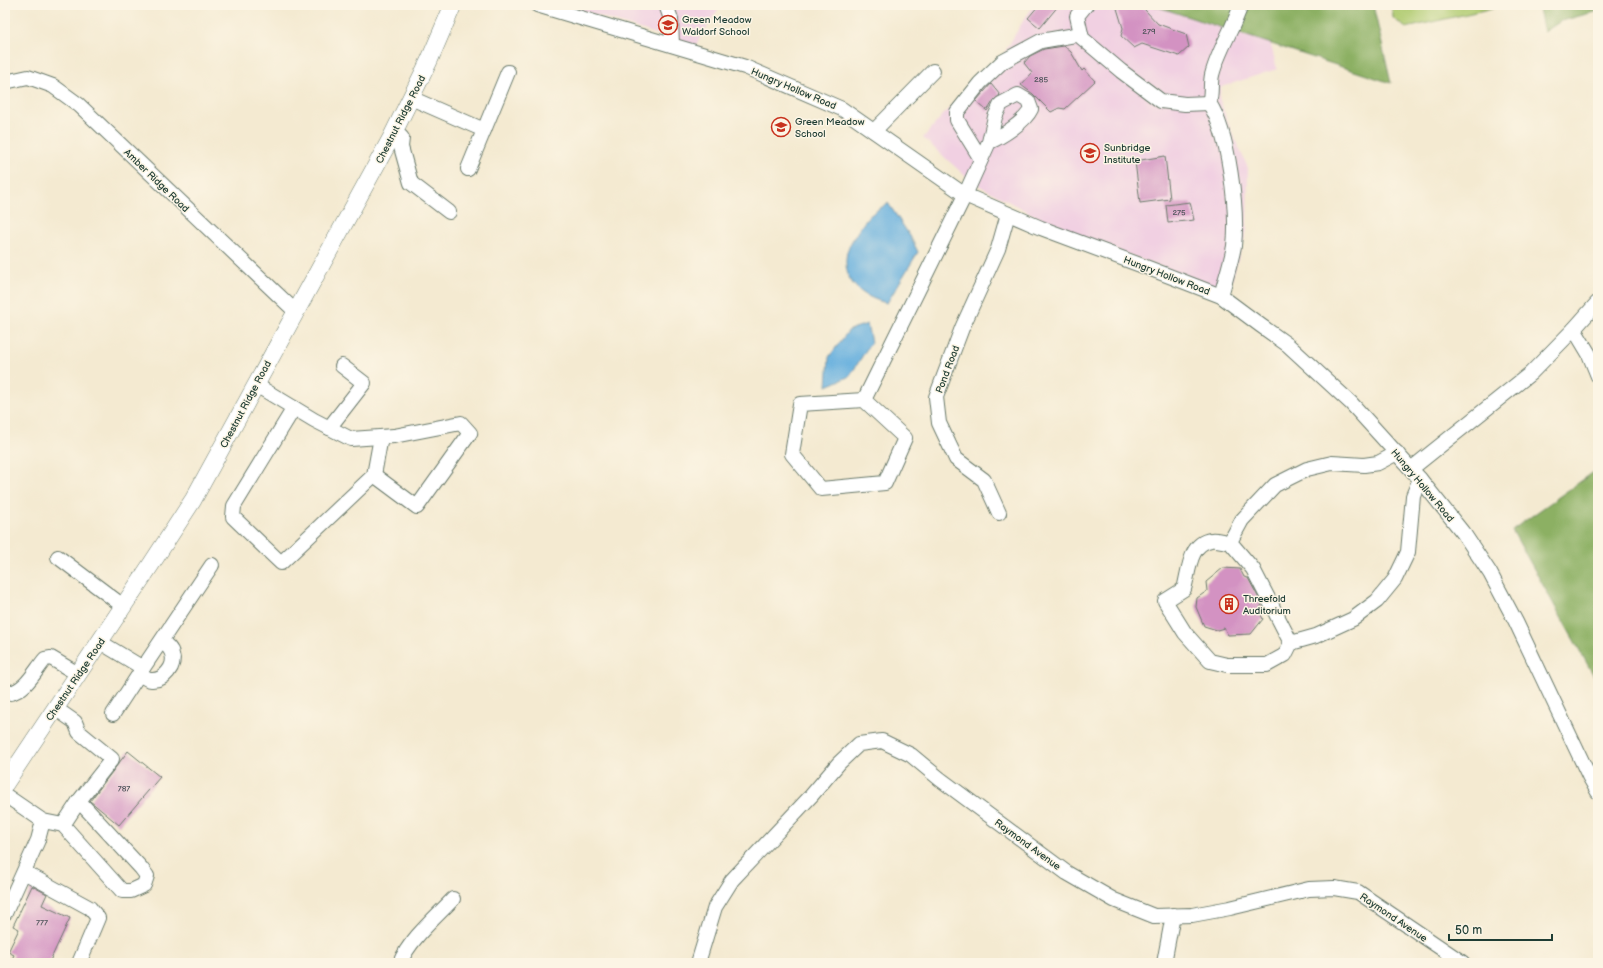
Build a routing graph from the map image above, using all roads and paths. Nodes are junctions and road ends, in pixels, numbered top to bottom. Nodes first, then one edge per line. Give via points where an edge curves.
1 (453, 5) edge
2 (537, 5) edge
3 (666, 5) edge
4 (1086, 5) edge
5 (1241, 5) edge
6 (576, 11) edge
7 (1081, 34) junction
8 (672, 45) junction
9 (933, 71) dead end
10 (508, 72) dead end
11 (5, 82) edge
12 (411, 98) junction
13 (1209, 103) junction
14 (484, 130) junction
15 (395, 131) junction
16 (874, 131) junction
17 (988, 142) dead end
18 (981, 159) junction
19 (468, 169) dead end
20 (965, 195) junction
21 (449, 212) dead end
22 (1008, 214) junction
23 (1221, 296) junction
24 (1598, 302) edge
25 (295, 311) junction
26 (1574, 329) junction
27 (342, 366) dead end
28 (1598, 376) edge
29 (256, 385) junction
30 (864, 400) junction
31 (294, 408) junction
32 (329, 428) junction
33 (381, 437) junction
34 (1397, 453) junction
35 (1416, 474) junction
36 (374, 475) junction
37 (999, 513) dead end
38 (1230, 542) junction
39 (58, 557) dead end
40 (212, 565) dead end
41 (124, 606) junction
42 (100, 642) junction
43 (162, 642) junction
44 (1290, 644) junction
45 (141, 671) junction
46 (78, 674) junction
47 (5, 689) edge
48 (55, 708) junction
49 (113, 714) dead end
50 (5, 785) edge
51 (1598, 792) edge
52 (79, 801) junction
53 (43, 821) junction
54 (63, 825) junction
55 (24, 872) junction
56 (453, 899) dead end
57 (5, 913) edge
58 (1173, 915) junction
59 (79, 963) edge
60 (400, 963) edge
61 (698, 963) edge
62 (1164, 963) edge
63 (1463, 963) edge

1 - 12 main road, Chestnut Ridge Road
2 - 6 street, Hungry Hollow Road
3 - 8 street via 671,19
4 - 7 street via 1077,16
5 - 13 street via 1212,76
6 - 8 street, Hungry Hollow Road
7 - 13 street via 1082,38 1102,55 1161,100 1185,104
7 - 18 street via 1041,41 1002,62 971,94 957,112 957,120
8 - 16 street, Hungry Hollow Road via 745,67 842,108
9 - 16 street
10 - 14 street
11 - 25 street, Amber Ridge Road via 28,77 53,86 79,105
12 - 14 street
12 - 15 main road, Chestnut Ridge Road
13 - 23 street via 1214,110 1223,139 1235,208 1234,247
14 - 19 street
15 - 21 street via 402,138 401,147 411,183
15 - 25 main road, Chestnut Ridge Road
16 - 20 street, Hungry Hollow Road
17 - 18 street
18 - 20 street
20 - 22 street, Hungry Hollow Road
20 - 30 street
22 - 23 street, Hungry Hollow Road
22 - 37 street, Pond Road via 998,249 962,328 936,397 939,423 956,458 984,480
23 - 34 street, Hungry Hollow Road via 1288,345 1352,403
24 - 26 street
25 - 29 main road, Chestnut Ridge Road
26 - 28 street
26 - 35 street via 1530,373
27 - 32 street via 364,383
29 - 31 street
29 - 41 main road, Chestnut Ridge Road via 192,500
30 - 30 street via 905,438 885,482 821,489 792,454 800,404
31 - 32 street
31 - 36 street via 234,506 233,517 281,563
32 - 33 street via 351,439
33 - 36 street
33 - 36 street via 461,423 470,433 417,507
34 - 35 street, Hungry Hollow Road
34 - 38 street via 1378,463 1332,464 1307,469 1275,485 1242,520
35 - 44 street via 1408,552 1395,579 1377,601 1354,619 1316,636
35 - 51 street, Hungry Hollow Road via 1464,534 1490,573
38 - 44 street via 1253,569
38 - 44 street via 1211,540 1198,546 1192,555 1184,589 1165,601 1177,622 1210,661 1227,665 1268,665 1285,655
39 - 41 street
40 - 43 street
41 - 42 main road, Chestnut Ridge Road
42 - 45 street
42 - 46 main road, Chestnut Ridge Road
43 - 45 street
43 - 45 street via 173,654 168,673 161,678 150,680
45 - 49 street
46 - 47 street via 51,658 45,659 24,686 10,693
46 - 48 main road, Chestnut Ridge Road
48 - 50 main road, Chestnut Ridge Road
48 - 52 street via 74,722 79,732 112,759
50 - 53 street
52 - 54 street
52 - 54 street via 142,868 147,876 144,885 122,891
53 - 54 street
53 - 55 street
55 - 57 street
55 - 59 street via 90,908 98,918
56 - 60 street via 421,933
58 - 61 street, Raymond Avenue via 1154,916 1114,900 1067,873 911,755 882,741 859,744 732,880 715,907
58 - 62 street
58 - 63 street, Raymond Avenue via 1230,908 1310,889 1334,888 1358,892

